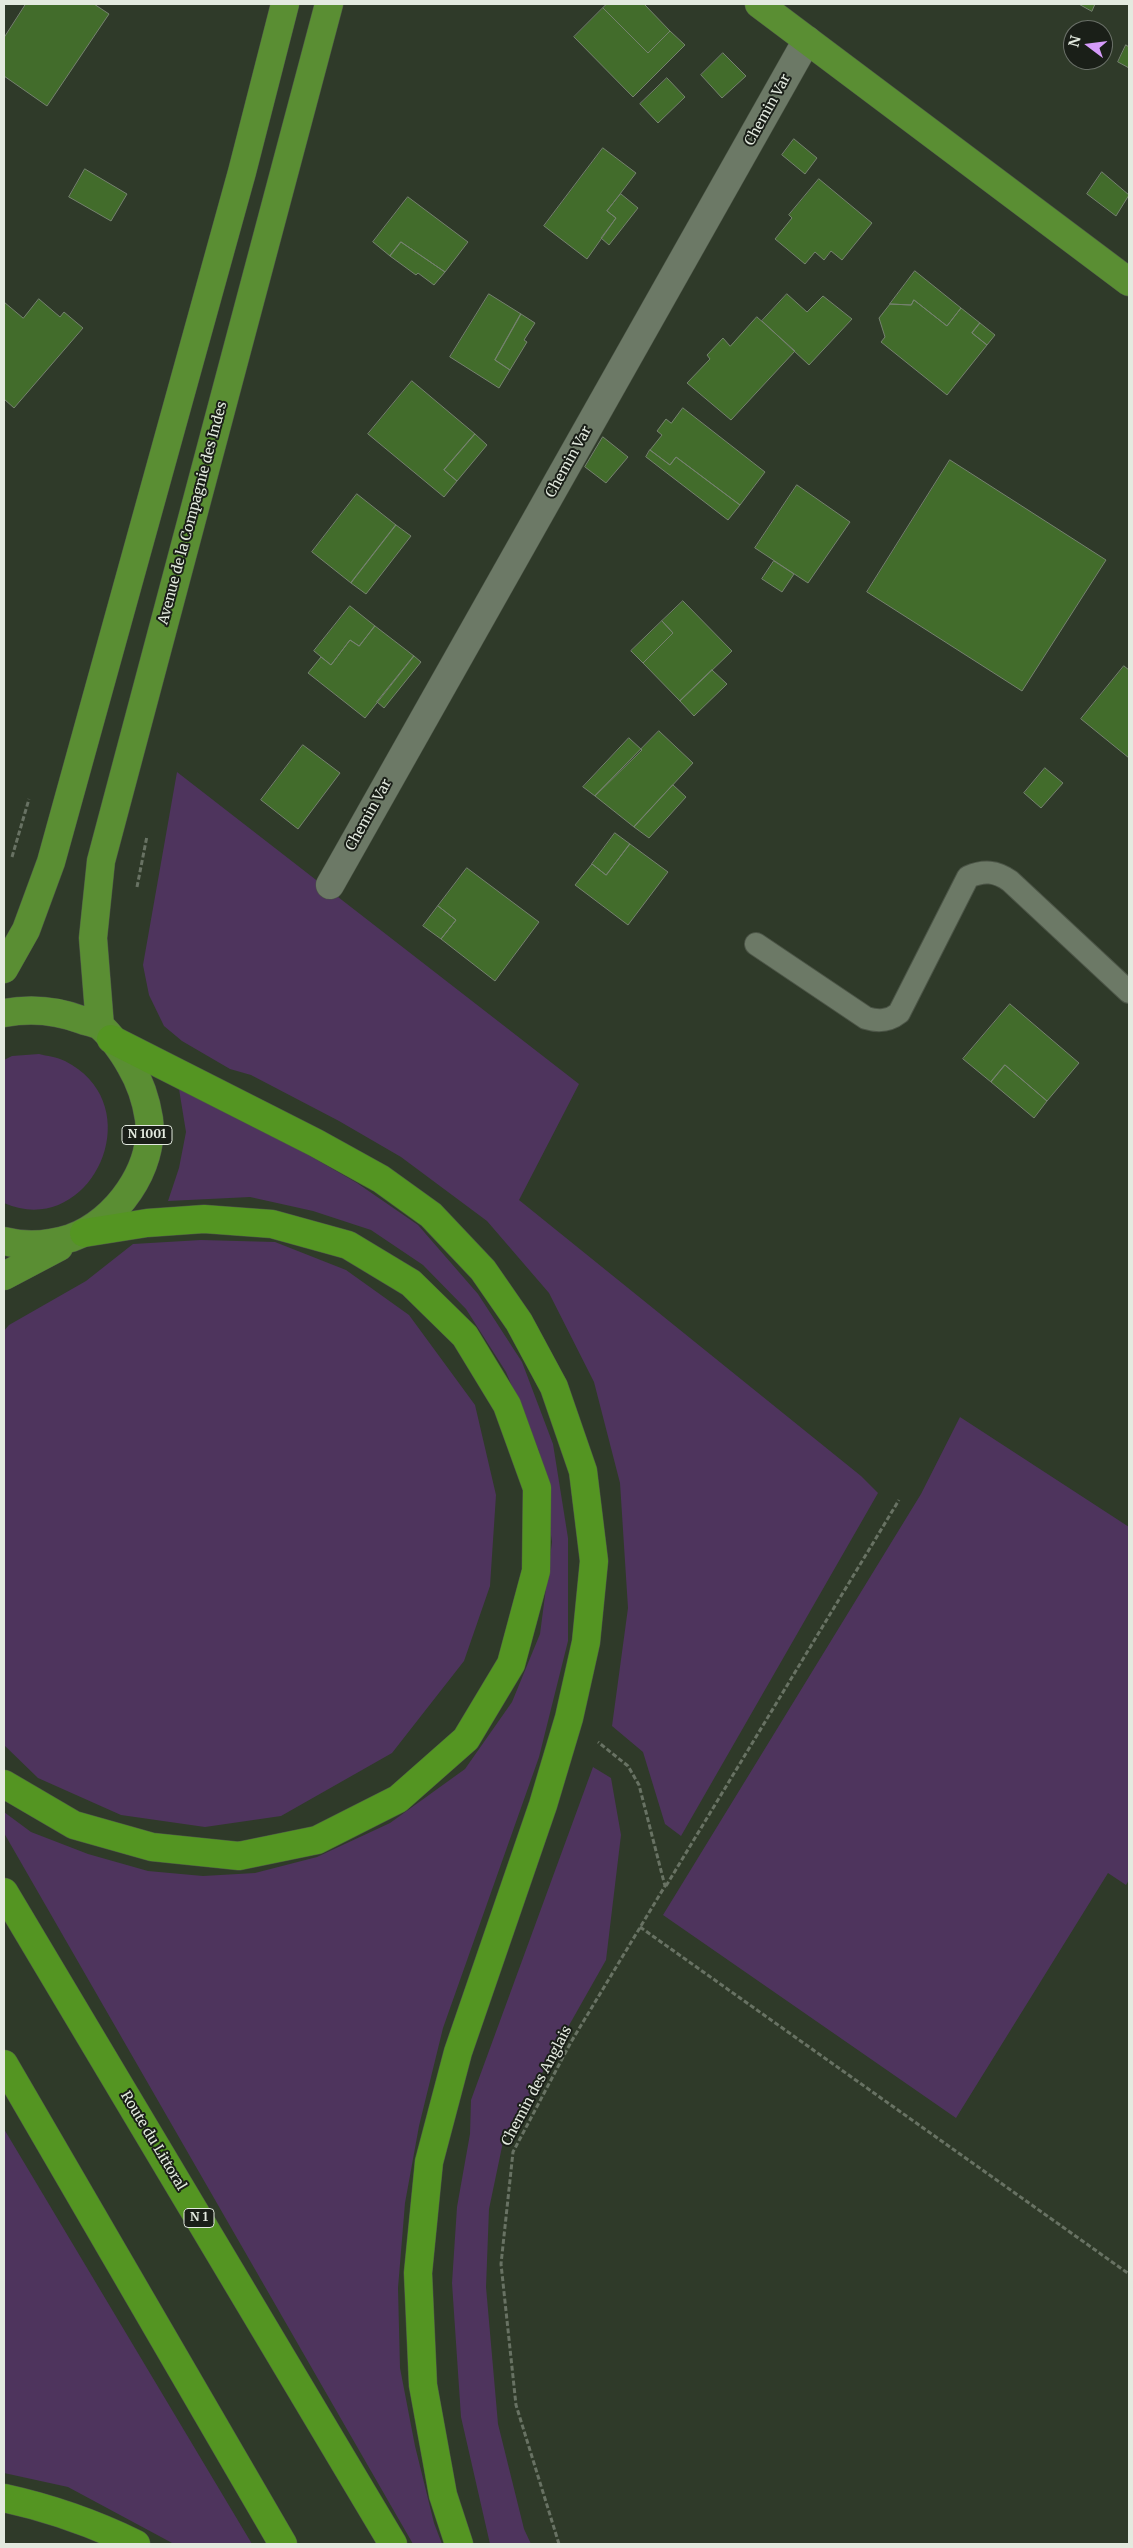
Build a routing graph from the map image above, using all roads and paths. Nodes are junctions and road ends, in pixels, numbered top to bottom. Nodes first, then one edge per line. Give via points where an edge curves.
1 (285, 4) edge
2 (329, 4) edge
3 (759, 4) edge
4 (808, 40) junction
5 (1128, 278) edge
6 (330, 885) dead end
7 (756, 944) dead end
8 (4, 969) edge
9 (1129, 992) edge
10 (4, 1013) edge
11 (105, 1033) junction
12 (84, 1233) junction
13 (4, 1242) edge
14 (4, 1276) edge
15 (899, 1500) dead end
16 (569, 1718) junction
17 (4, 1784) edge
18 (665, 1886) junction
19 (4, 1892) edge
20 (640, 1927) junction
21 (4, 2064) edge
22 (1129, 2274) edge
23 (4, 2498) edge
24 (136, 2544) edge
25 (283, 2544) edge
26 (393, 2544) edge
27 (459, 2544) edge
28 (559, 2544) edge

1 - 8 main road via 245,163 51,862 26,930
2 - 11 main road, Avenue de la Compagnie des Indes via 101,861 93,938
3 - 4 main road
4 - 5 main road
4 - 6 street, Chemin Var
7 - 9 lane via 866,1018 892,1018 900,1013 968,876 990,872 1010,881
10 - 11 main road via 26,1009 63,1012
11 - 12 main road, N 1001 via 123,1053 141,1084 149,1120 145,1155 133,1186 112,1213
11 - 16 highway via 381,1179 431,1215 483,1270 519,1322 554,1387 583,1471 594,1561 586,1642
12 - 13 main road, N 1001 via 52,1244
12 - 14 main road, N 1001
12 - 17 highway via 148,1223 204,1219 272,1224 348,1245 411,1283 465,1336 507,1405 537,1488 536,1571 510,1664 466,1739 398,1800 317,1840 239,1856 152,1847 74,1825
15 - 18 path, Chemin des Anglais
16 - 18 path via 628,1766 639,1784
16 - 27 highway via 543,1805 458,2052 429,2162 418,2273 422,2385 443,2495
18 - 20 path, Chemin des Anglais
19 - 26 highway, Route du Littoral / N 1
20 - 22 path
20 - 28 path, Chemin des Anglais via 571,2042 513,2152 501,2264 516,2405
21 - 25 highway
23 - 24 highway via 100,2527

